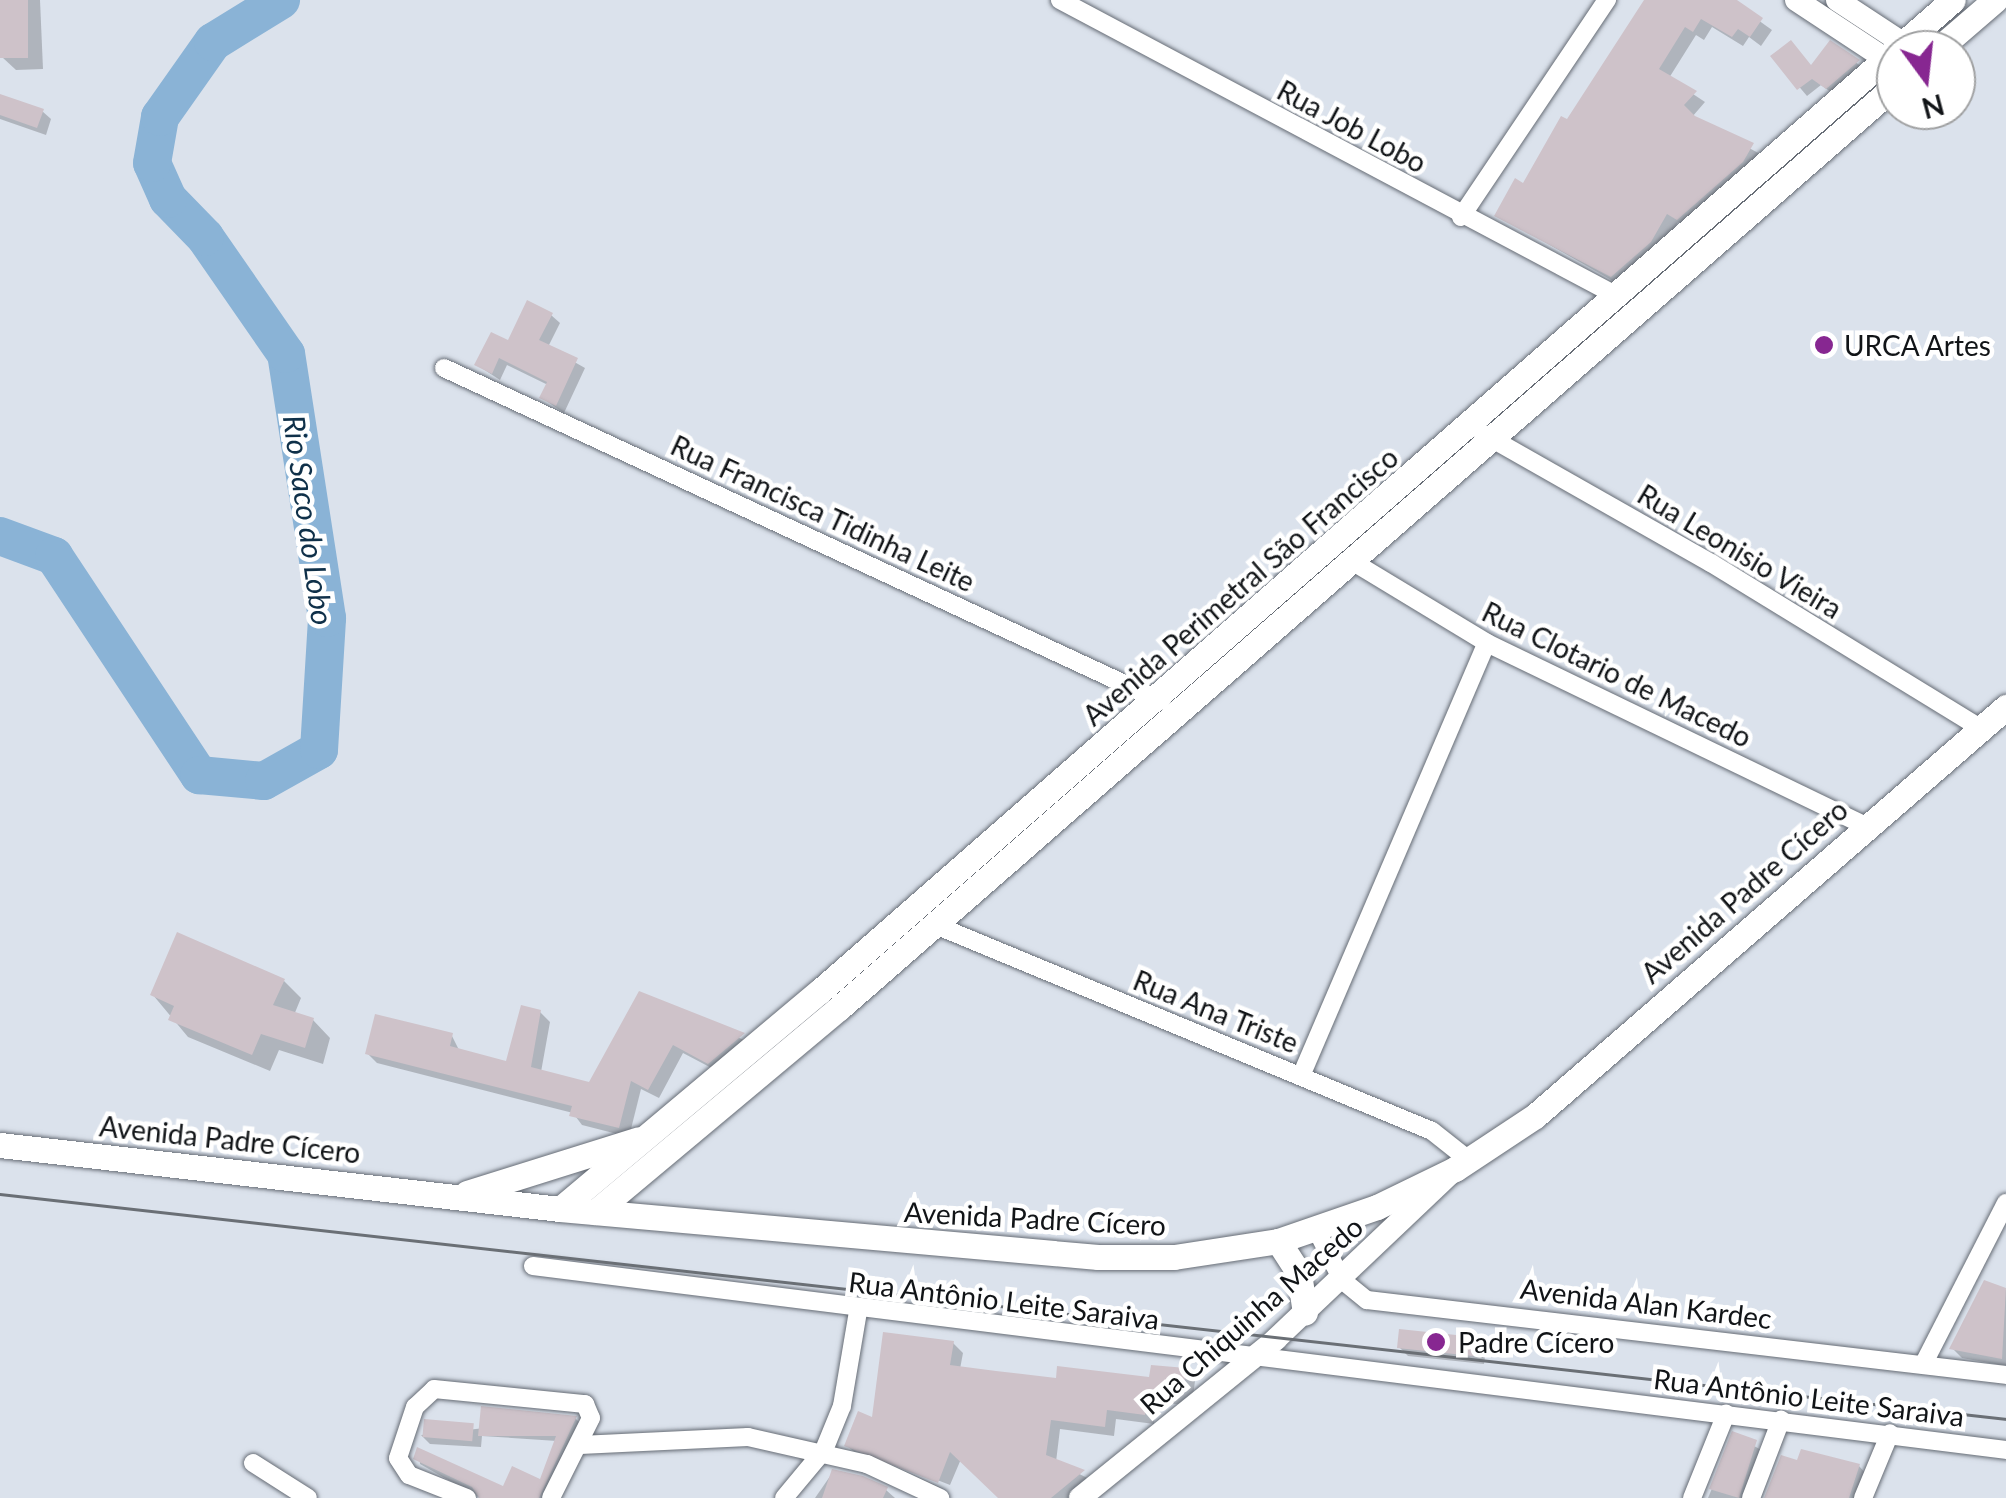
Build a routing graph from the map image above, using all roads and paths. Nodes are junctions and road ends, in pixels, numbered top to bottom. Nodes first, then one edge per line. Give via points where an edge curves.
1 (1060, 0) edge
2 (1608, 0) edge
3 (1796, 0) edge
4 (1837, 0) edge
5 (1952, 0) edge
6 (1995, 0) edge
7 (1923, 30) edge
8 (1960, 30) edge
9 (1876, 35) edge
10 (1876, 43) edge
11 (1876, 75) edge
12 (1876, 102) edge
13 (1461, 216) junction
14 (1619, 297) junction
15 (444, 368) dead end
16 (1481, 431) junction
17 (1350, 560) junction
18 (1488, 643) junction
19 (1167, 705) junction
20 (2006, 707) edge
21 (1980, 728) junction
22 (1865, 826) junction
23 (933, 924) junction
24 (830, 1000) junction
25 (1302, 1076) junction
26 (649, 1136) junction
27 (0, 1145) edge
28 (1462, 1165) junction
29 (458, 1196) junction
30 (2006, 1203) edge
31 (560, 1209) junction
32 (595, 1212) junction
33 (1318, 1230) junction
34 (1278, 1241) junction
35 (533, 1266) dead end
36 (1342, 1280) junction
37 (858, 1311) junction
38 (1304, 1313) junction
39 (1253, 1358) junction
40 (1924, 1363) junction
41 (2006, 1375) edge
42 (1726, 1414) junction
43 (1781, 1420) junction
44 (1890, 1433) junction
45 (580, 1445) junction
46 (824, 1450) junction
47 (2006, 1450) edge
48 (253, 1463) dead end
49 (308, 1498) edge
50 (467, 1498) edge
51 (551, 1498) edge
52 (784, 1498) edge
53 (940, 1498) edge
54 (1080, 1498) edge
55 (1692, 1498) edge
56 (1751, 1498) edge
57 (1863, 1498) edge

1 - 13 street, Rua Job Lobo
2 - 13 street
3 - 10 street
4 - 9 street
5 - 7 main road, Avenida Perimetral São Francisco
6 - 8 main road
11 - 14 main road, Avenida Perimetral São Francisco
12 - 16 main road, Avenida Perimetral São Francisco
13 - 14 street, Rua Job Lobo
14 - 16 main road, Avenida Perimetral São Francisco
15 - 19 street, Rua Francisca Tidinha Leite
16 - 17 main road, Avenida Perimetral São Francisco
16 - 19 main road, Avenida Perimetral São Francisco
16 - 21 street, Rua Leonisio Vieira via 1711,562
17 - 18 street, Rua Clotario de Macedo
17 - 19 main road, Avenida Perimetral São Francisco
18 - 22 street, Rua Clotario de Macedo
18 - 25 street
19 - 23 main road, Avenida Perimetral São Francisco
19 - 24 main road, Avenida Perimetral São Francisco
20 - 21 main road, Avenida Padre Cícero
21 - 22 main road, Avenida Padre Cícero
22 - 28 main road, Avenida Padre Cícero via 1594,1069
23 - 24 main road, Avenida Perimetral São Francisco
23 - 25 street, Rua Ana Triste
24 - 26 main road, Avenida Perimetral São Francisco
24 - 32 main road, Avenida Perimetral São Francisco
25 - 28 street, Rua Ana Triste via 1432,1131
26 - 29 main road
26 - 31 main road, Avenida Perimetral São Francisco
27 - 29 main road, Avenida Padre Cícero
28 - 33 main road, Avenida Padre Cícero
28 - 36 street, Rua Chiquinha Macedo
29 - 31 main road, Avenida Padre Cícero
30 - 40 street
31 - 32 main road, Avenida Padre Cícero
32 - 34 main road, Avenida Padre Cícero via 1098,1257 1174,1257
33 - 34 main road, Avenida Padre Cícero
33 - 36 street
34 - 38 main road via 1299,1272
35 - 37 street, Rua Antônio Leite Saraiva
36 - 38 street, Rua Chiquinha Macedo
36 - 40 street, Avenida Alan Kardec via 1367,1300
37 - 39 street, Rua Antônio Leite Saraiva
37 - 46 street via 846,1392
38 - 39 street, Rua Chiquinha Macedo
39 - 42 street, Rua Antônio Leite Saraiva
39 - 54 street, Rua Chiquinha Macedo
40 - 41 street, Avenida Alan Kardec
42 - 43 street, Rua Antônio Leite Saraiva
42 - 55 street
43 - 44 street, Rua Antônio Leite Saraiva
43 - 56 street
44 - 47 street, Rua Antônio Leite Saraiva
44 - 57 street
45 - 46 street via 748,1437
45 - 50 street via 591,1418 585,1404 434,1389 415,1407 397,1447 410,1475
45 - 51 street
46 - 52 street
46 - 53 street
48 - 49 street

